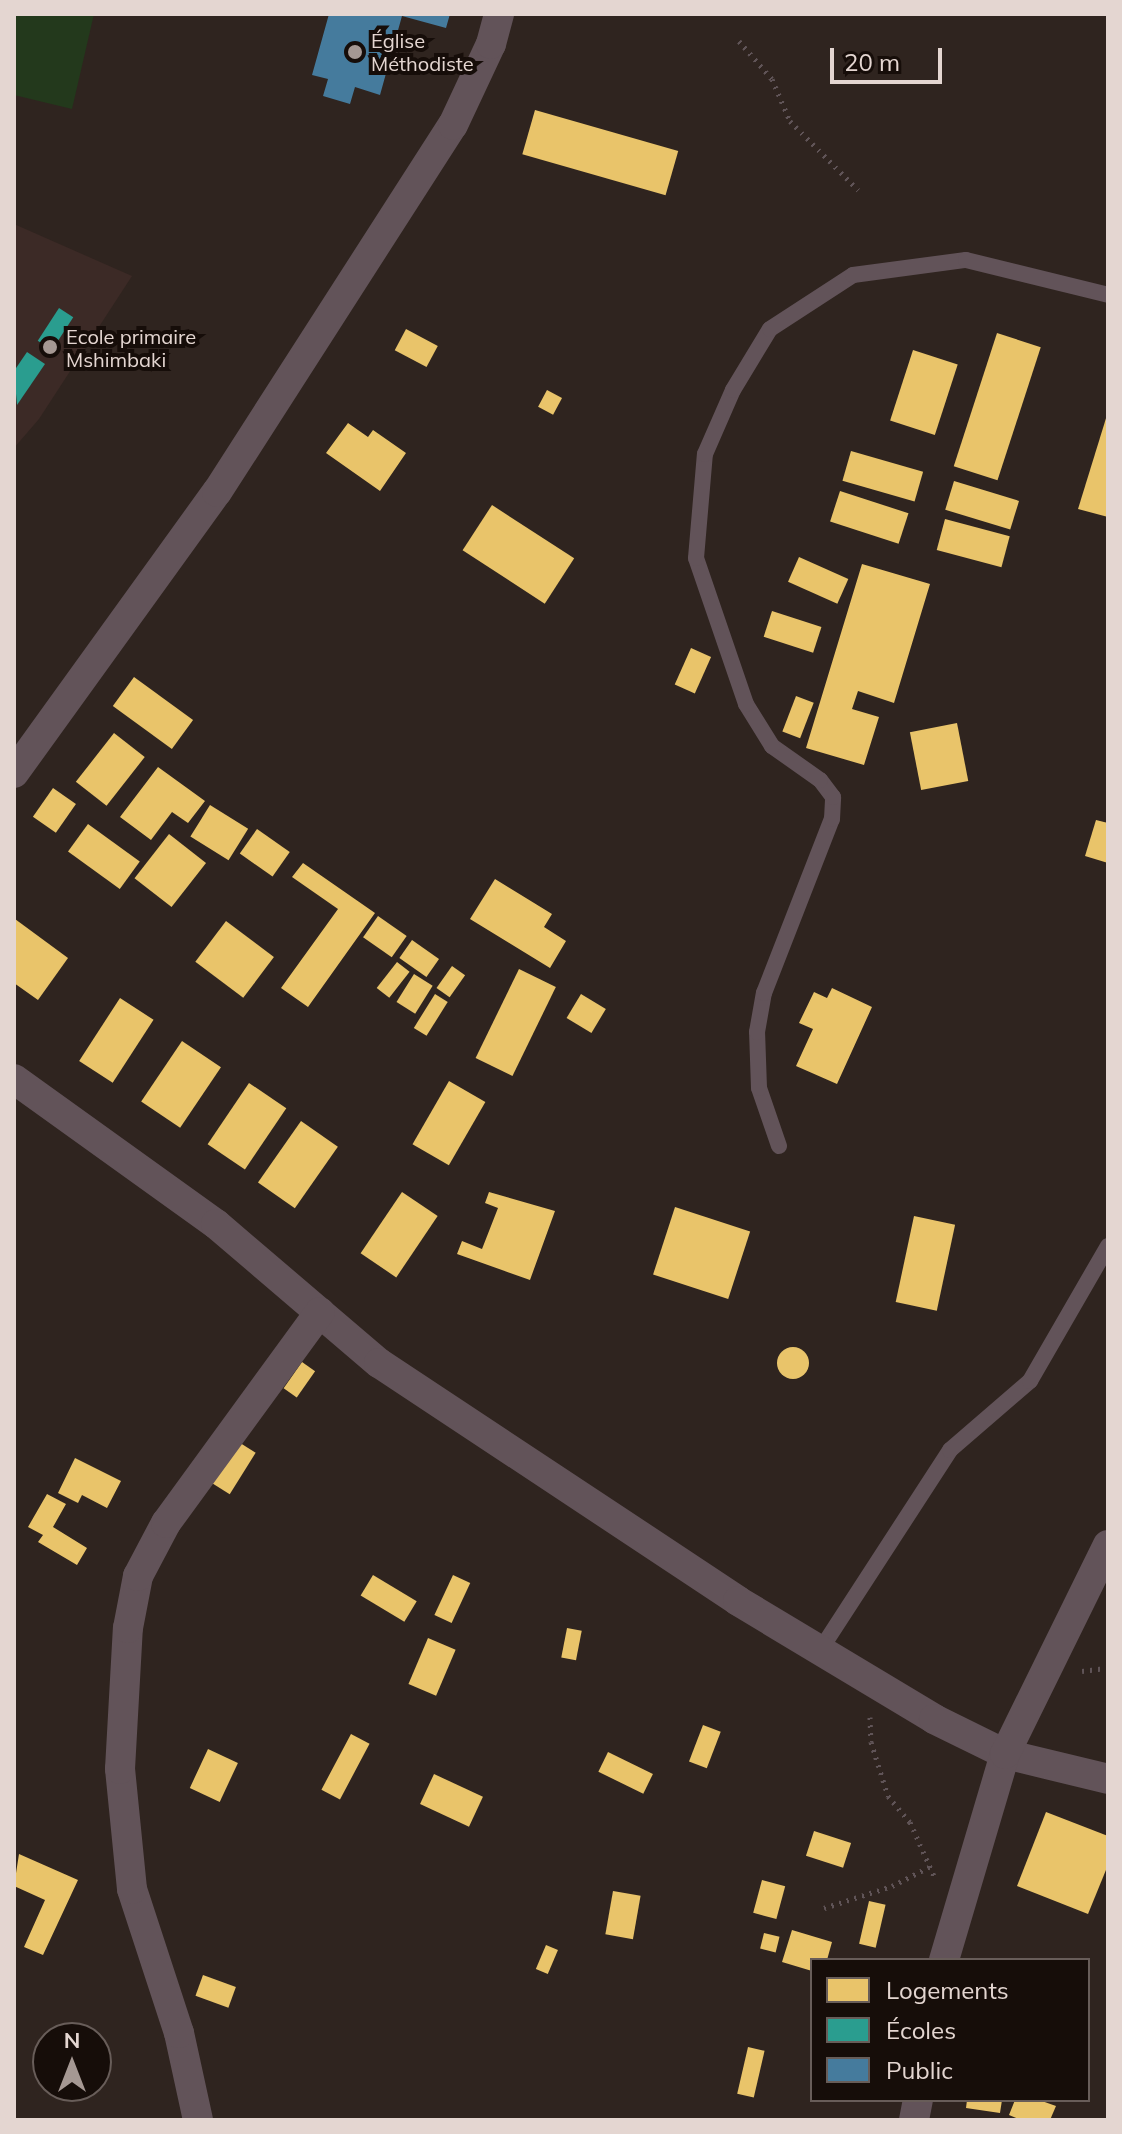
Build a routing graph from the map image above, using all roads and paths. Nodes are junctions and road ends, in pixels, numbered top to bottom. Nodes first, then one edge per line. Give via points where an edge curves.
1 (499, 14) edge
2 (739, 41) dead end
3 (858, 190) dead end
4 (1108, 295) edge
5 (14, 773) edge
6 (14, 1079) edge
7 (779, 1146) dead end
8 (1108, 1246) edge
9 (320, 1312) junction
10 (1108, 1545) edge
11 (819, 1652) junction
12 (868, 1680) junction
13 (1005, 1754) junction
14 (1108, 1779) edge
15 (941, 1858) dead end
16 (931, 1867) junction
17 (824, 1908) dead end
18 (953, 1921) junction
19 (944, 1958) edge
20 (198, 2120) edge

1 - 5 street via 453,125 217,492
2 - 3 path via 772,79 790,121
4 - 7 lane via 966,260 853,275 770,329 733,390 705,454 696,558 746,704 772,746 820,780 833,797 832,819 764,993 757,1032 759,1088
6 - 9 street via 216,1224
8 - 11 lane via 1030,1381 950,1450
9 - 11 street via 379,1363
9 - 20 street via 166,1523 138,1576 128,1628 120,1769 132,1889 179,2033
10 - 13 street
11 - 12 street
12 - 13 street
12 - 16 path via 871,1742 888,1796 910,1822
13 - 14 street
13 - 18 street
15 - 16 path
16 - 17 path
16 - 18 path
18 - 19 street

